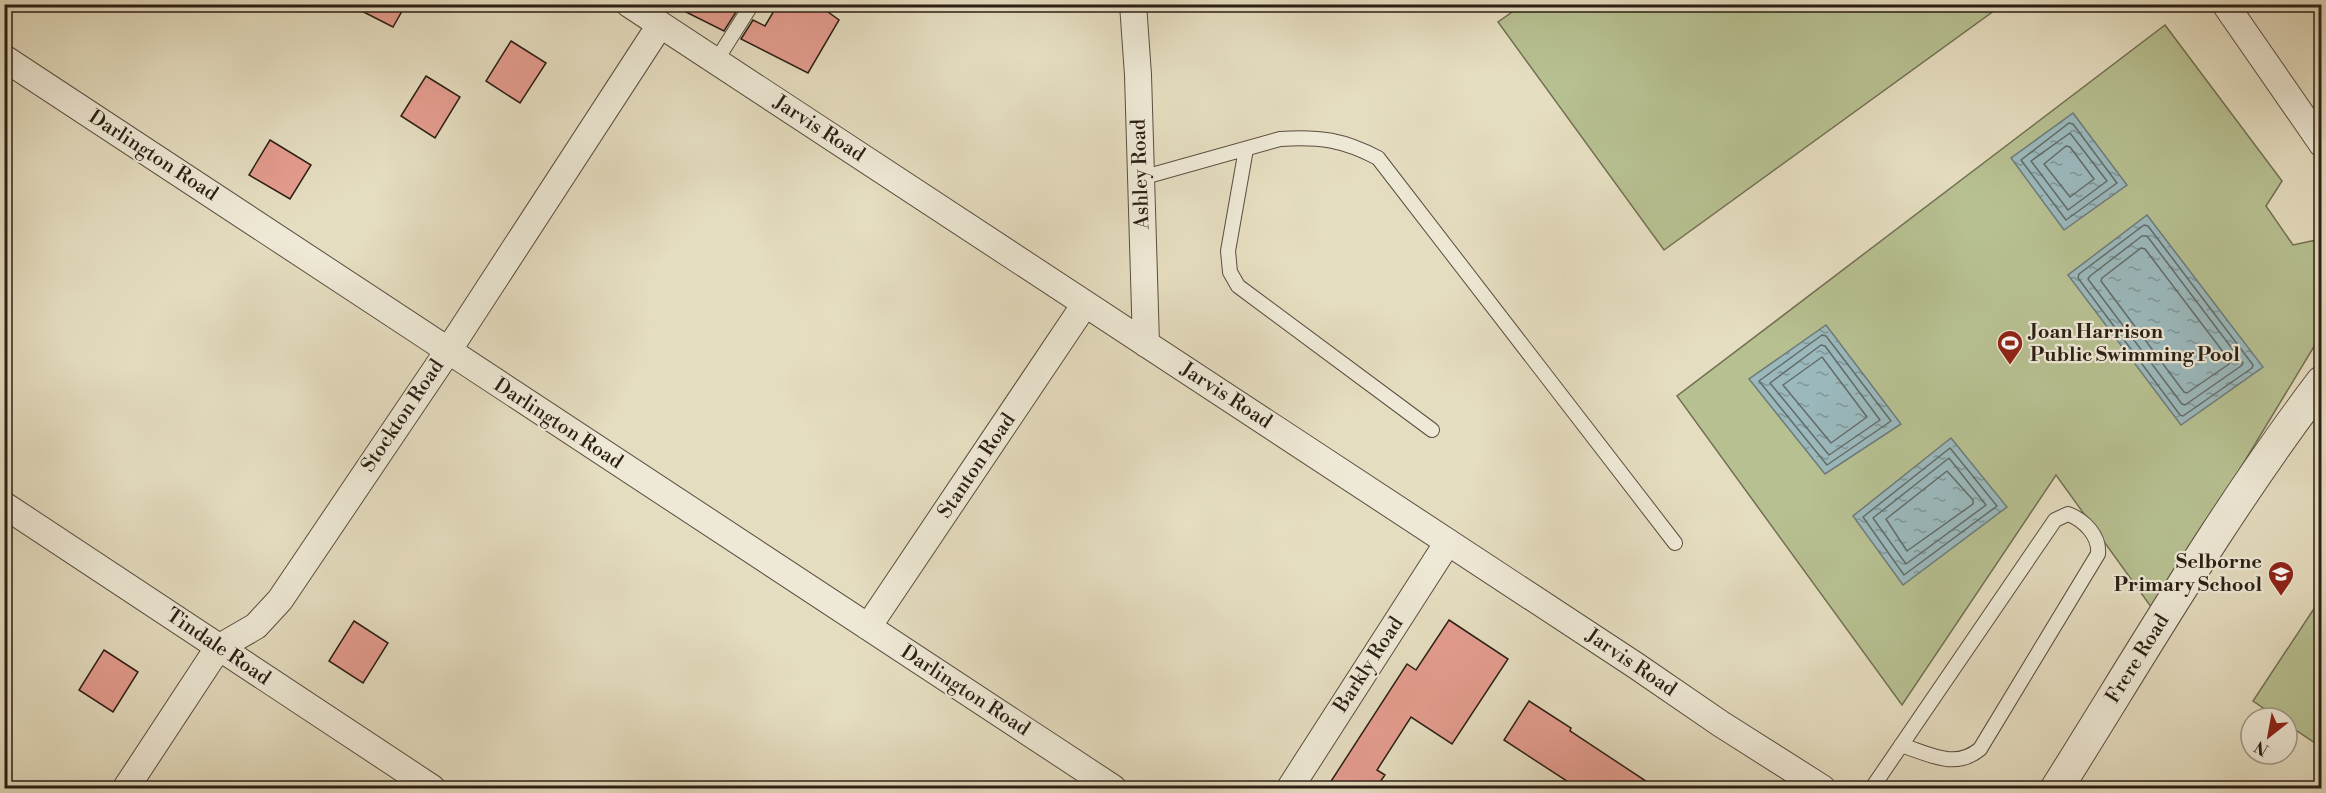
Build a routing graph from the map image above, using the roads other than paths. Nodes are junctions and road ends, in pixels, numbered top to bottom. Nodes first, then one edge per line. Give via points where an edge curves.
1 (628, 4) edge
2 (752, 4) edge
3 (1133, 4) edge
4 (2225, 4) edge
5 (660, 25) junction
6 (4, 58) edge
7 (716, 61) junction
8 (2322, 144) edge
9 (1246, 149) junction
10 (1141, 178) junction
11 (1085, 304) junction
12 (1146, 344) junction
13 (448, 351) junction
14 (2322, 382) edge
15 (1432, 430) dead end
16 (4, 505) edge
17 (1448, 542) junction
18 (1675, 543) dead end
19 (868, 627) junction
20 (219, 648) junction
21 (1901, 745) junction
22 (126, 789) edge
23 (432, 789) edge
24 (1113, 789) edge
25 (1290, 789) edge
26 (1822, 789) edge
27 (1872, 789) edge
28 (2057, 789) edge

1 - 5 street, Jarvis Road
2 - 7 lane
3 - 10 street, Ashley Road
4 - 8 street
5 - 7 street, Jarvis Road
5 - 13 street, Stockton Road
6 - 13 street, Darlington Road
7 - 11 street, Jarvis Road
9 - 10 lane
9 - 15 lane via 1228,251 1230,272 1238,286
9 - 18 lane via 1280,139 1321,138 1347,143 1378,158
10 - 12 street, Ashley Road
11 - 12 street, Jarvis Road
11 - 19 street, Stanton Road
12 - 17 street, Jarvis Road
13 - 19 street, Darlington Road
13 - 20 street, Stockton Road via 280,600 256,626
14 - 28 street, Frere Road via 2207,547
16 - 20 street, Tindale Road
17 - 25 street, Barkly Road
17 - 26 street, Jarvis Road
19 - 24 street, Darlington Road
20 - 22 street, Stockton Road
20 - 23 street, Tindale Road
21 - 21 lane via 2055,520 2068,514 2077,517 2097,539 2098,554 1980,749 1959,760
21 - 27 lane

